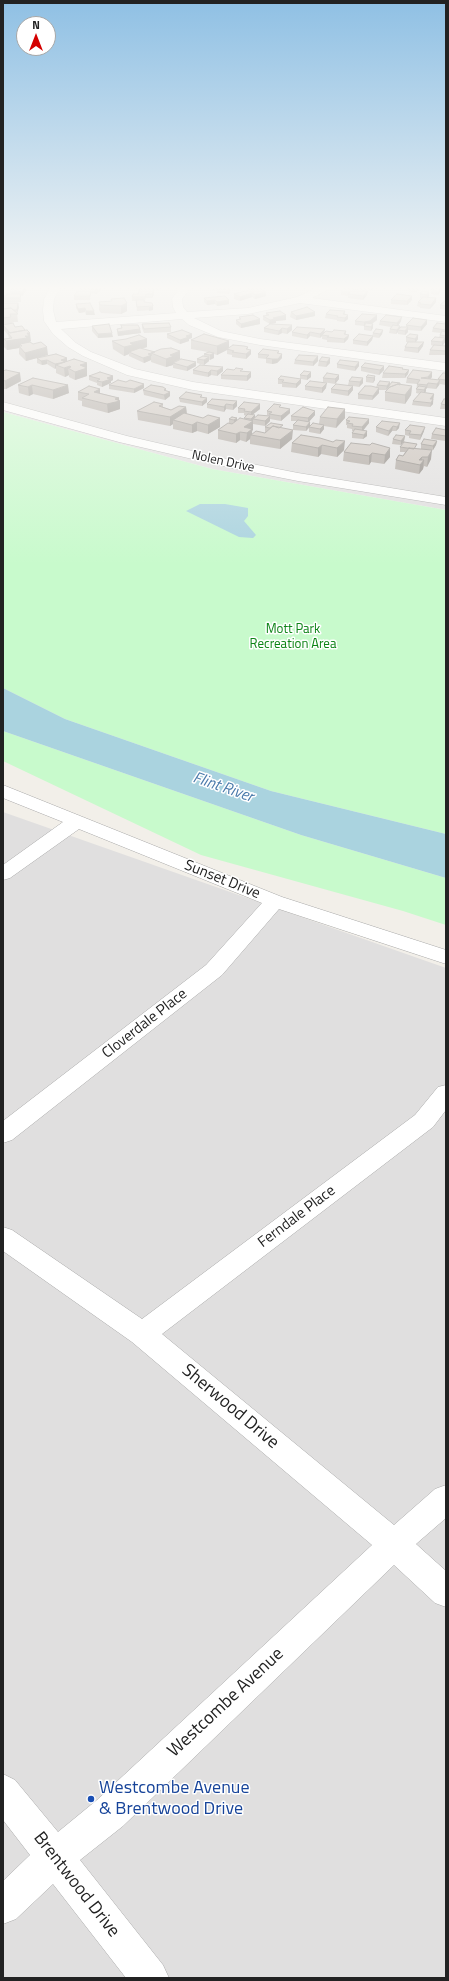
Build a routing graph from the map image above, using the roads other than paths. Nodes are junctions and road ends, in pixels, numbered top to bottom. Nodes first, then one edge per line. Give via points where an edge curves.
1 (161, 379) edge
2 (3, 406) edge
3 (446, 422) edge
4 (446, 501) edge
5 (3, 791) edge
6 (77, 821) junction
7 (3, 874) edge
8 (275, 901) junction
9 (446, 957) edge
10 (446, 1093) edge
11 (3, 1134) edge
12 (3, 1236) edge
13 (142, 1334) junction
14 (446, 1498) edge
15 (394, 1544) junction
16 (446, 1592) edge
17 (3, 1792) edge
18 (54, 1858) junction
19 (3, 1906) edge
20 (150, 1978) edge

1 - 3 street via 204,388
2 - 4 street, Nolen Drive via 233,465
5 - 6 street, Sunset Drive
6 - 7 street
6 - 8 street, Sunset Drive
8 - 9 street, Sunset Drive
8 - 11 street, Cloverdale Place via 214,970
10 - 13 street, Ferndale Place via 424,1121
12 - 13 street, Sherwood Drive
13 - 15 street, Sherwood Drive
14 - 15 street, Westcombe Avenue
15 - 16 street, Sherwood Drive
15 - 18 street, Westcombe Avenue via 110,1813
17 - 18 street, Brentwood Drive
18 - 19 street, Westcombe Avenue
18 - 20 street, Brentwood Drive

